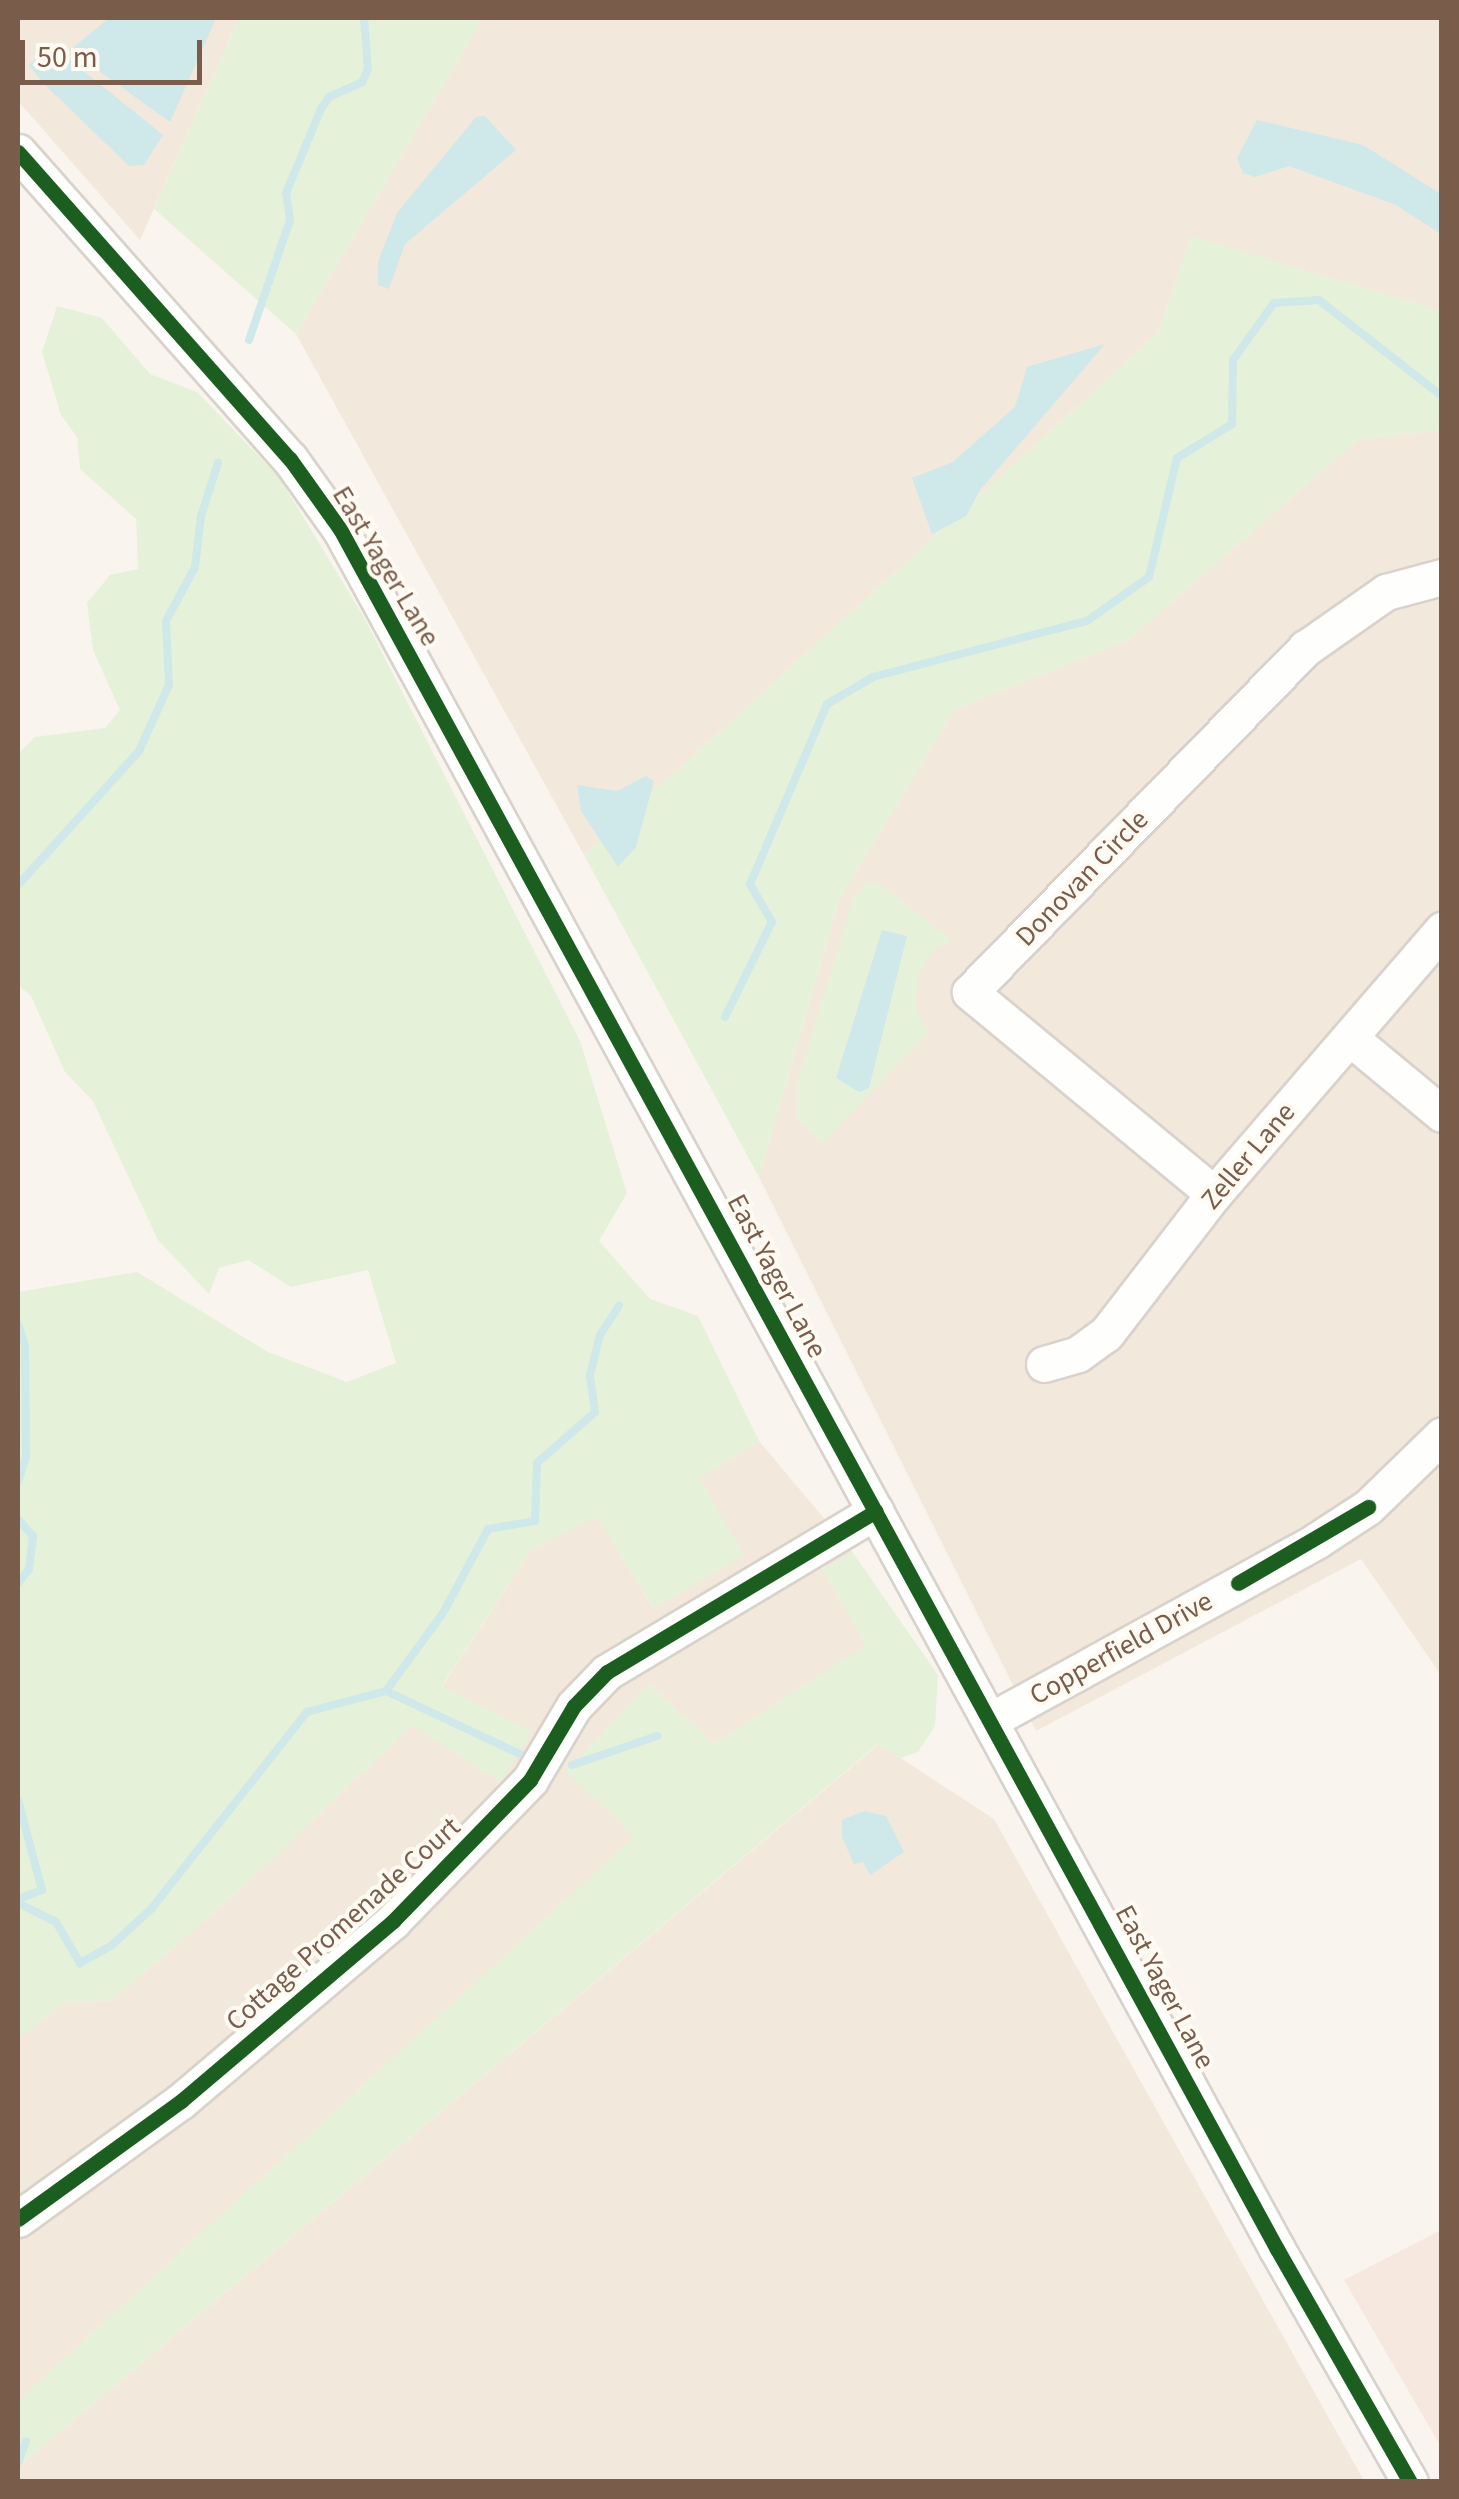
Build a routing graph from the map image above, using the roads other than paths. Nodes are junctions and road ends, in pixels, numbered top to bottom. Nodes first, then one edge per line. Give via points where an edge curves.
1 (18, 152) edge
2 (1442, 577) edge
3 (1442, 930) edge
4 (1350, 1038) junction
5 (1442, 1114) edge
6 (1214, 1194) junction
7 (1044, 1364) dead end
8 (1442, 1435) edge
9 (876, 1511) junction
10 (991, 1720) junction
11 (18, 2220) edge
12 (1410, 2482) edge

1 - 9 street, East Yager Lane via 278,446 340,529
2 - 6 street, Donovan Circle via 1386,592 1306,648 970,992
3 - 4 street, Zeller Lane
4 - 5 street
4 - 6 street, Zeller Lane
6 - 7 street, Zeller Lane via 1106,1334 1078,1354
8 - 10 street, Copperfield Drive via 1368,1507 1316,1541
9 - 10 street, East Yager Lane
9 - 11 street, Cottage Promenade Court via 607,1672 574,1706 530,1780 393,1921 181,2101
10 - 12 street, East Yager Lane

